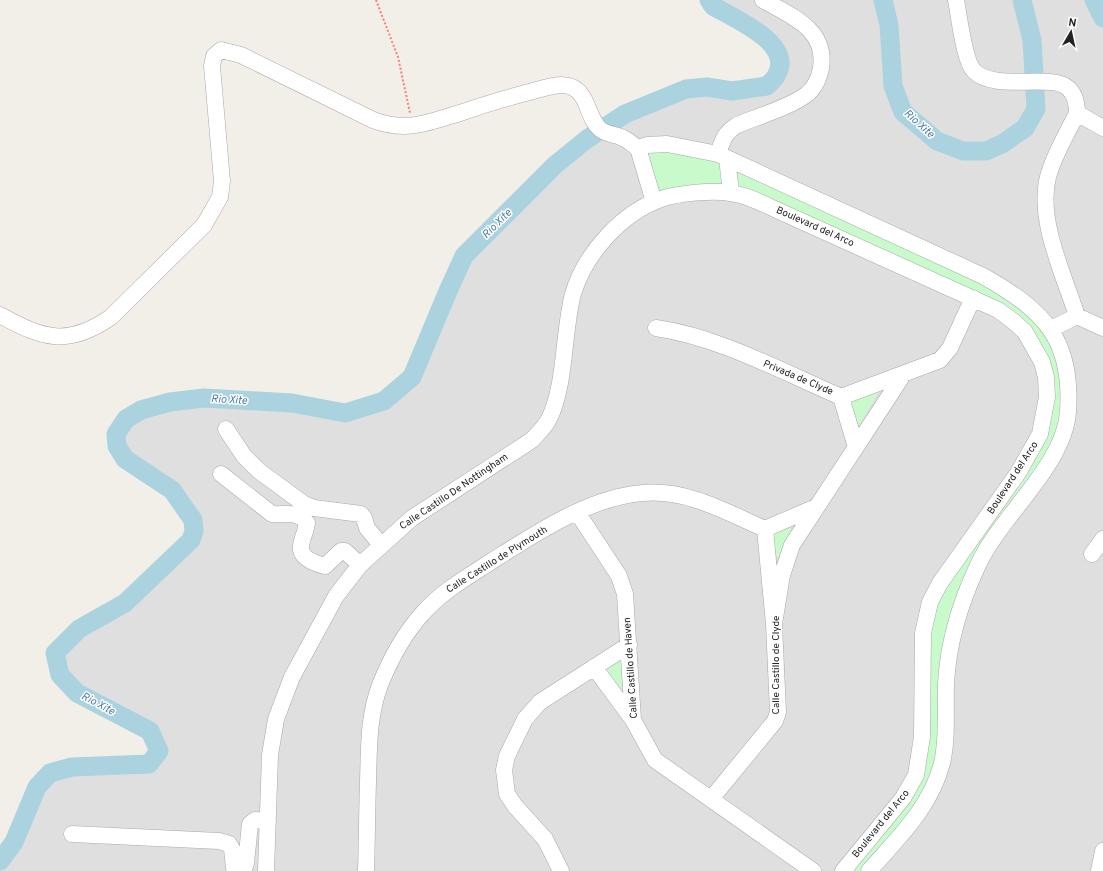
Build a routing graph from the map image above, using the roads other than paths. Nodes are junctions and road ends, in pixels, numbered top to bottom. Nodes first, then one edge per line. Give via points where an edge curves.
1 (763, 0) edge
2 (956, 0) edge
3 (1078, 113) junction
4 (1103, 128) edge
5 (638, 148) junction
6 (722, 156) junction
7 (731, 193) junction
8 (654, 202) junction
9 (973, 298) junction
10 (0, 315) edge
11 (1077, 316) junction
12 (656, 328) dead end
13 (1103, 328) edge
14 (1051, 329) junction
15 (903, 375) junction
16 (841, 397) junction
17 (226, 429) dead end
18 (856, 446) junction
19 (221, 474) dead end
20 (816, 507) junction
21 (577, 512) junction
22 (765, 528) junction
23 (1103, 539) edge
24 (381, 545) junction
25 (1092, 554) dead end
26 (360, 565) junction
27 (774, 624) junction
28 (629, 645) junction
29 (594, 667) junction
30 (633, 720) junction
31 (711, 799) junction
32 (268, 821) junction
33 (72, 834) dead end
34 (1103, 851) edge
35 (266, 870) edge
36 (366, 871) edge
37 (560, 871) edge
38 (813, 871) edge
39 (843, 871) edge
40 (869, 871) edge
41 (1099, 871) edge

1 - 6 street via 803,22 814,33 822,58 818,81 806,95 729,130 725,134
2 - 3 street via 968,62 974,71 994,80 1061,84 1069,88
3 - 4 street
3 - 11 street via 1052,164 1046,195 1050,232
5 - 6 street via 647,144 667,144
5 - 8 street
5 - 10 street via 623,138 600,129 578,91 566,85 512,97 418,126 401,127 386,125 241,55 220,50 214,56 212,66 222,182 220,197 204,225 96,327 60,337 43,335 25,329
6 - 7 street
6 - 14 street, Boulevard del Arco via 984,276 1038,313
7 - 8 street, Boulevard del Arco via 671,196
7 - 9 street, Boulevard del Arco via 746,196
8 - 24 street, Calle Castillo De Nottingham via 630,216 596,249 585,266 573,294 553,410 543,429 532,440 412,518
9 - 15 street, Privada de Clyde via 945,355 940,360
9 - 39 street, Boulevard del Arco via 1013,321 1034,345 1046,377 1047,397 1040,434 1018,473 940,583 930,602 923,633 922,736 916,775 903,798
11 - 13 street
11 - 14 street
12 - 16 street, Privada de Clyde via 686,334 738,353
14 - 40 street, Boulevard del Arco via 1066,366 1068,412 1065,428 1052,459 988,546 970,582 949,660 945,740 942,764 934,785 917,816
15 - 16 street, Privada de Clyde
15 - 18 street, Calle Castillo de Clyde
16 - 18 street, Privada de Clyde
17 - 24 street via 244,456 269,479 304,504 314,508 361,514 366,528
18 - 20 street, Calle Castillo de Clyde
19 - 26 street via 272,514 294,513 303,517 307,523 300,553 303,557 325,566 341,551 345,551
20 - 22 street
20 - 27 street, Calle Castillo de Clyde via 797,535 786,560
21 - 22 street, Calle Castillo de Plymouth via 619,497 666,493 694,499
21 - 28 street, Calle Castillo de Haven via 622,583
21 - 36 street, Calle Castillo de Plymouth via 514,547 448,589 422,614 406,635 380,686 369,732
22 - 27 street
23 - 25 street
24 - 26 street, Calle Castillo De Nottingham
26 - 32 street, Calle Castillo De Nottingham via 336,596 292,677 276,719 270,755
27 - 31 street, Calle Castillo de Clyde via 778,712 775,721
28 - 29 street
28 - 30 street, Calle Castillo de Haven
29 - 30 street, Calle Castillo de Haven
29 - 37 street via 534,707 525,720 504,770 507,794 514,806 545,840
30 - 31 street, Calle Castillo de Haven via 655,760
31 - 38 street, Calle Castillo de Haven
32 - 33 street via 255,820 250,824 246,863 244,869 239,871 234,868 232,849 228,844 219,841
32 - 35 street, Calle Castillo De Nottingham
34 - 41 street

